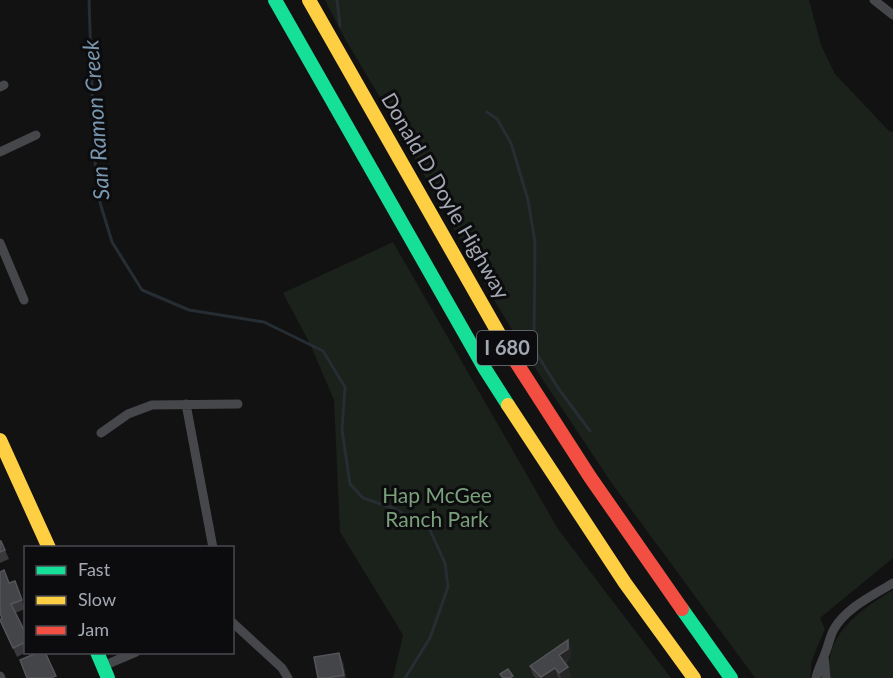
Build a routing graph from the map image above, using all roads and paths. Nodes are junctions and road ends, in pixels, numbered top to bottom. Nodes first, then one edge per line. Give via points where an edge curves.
1 (275, 0) edge
2 (309, 0) edge
3 (874, 0) edge
4 (893, 15) edge
5 (36, 135) dead end
6 (0, 152) edge
7 (0, 243) edge
8 (24, 300) dead end
9 (186, 404) junction
10 (238, 404) dead end
11 (101, 433) dead end
12 (0, 440) edge
13 (48, 546) edge
14 (213, 546) edge
15 (893, 583) edge
16 (234, 624) edge
17 (97, 654) edge
18 (133, 654) edge
19 (824, 656) junction
20 (105, 672) edge
21 (288, 678) edge
22 (694, 678) edge
23 (731, 678) edge
24 (816, 678) edge
25 (826, 678) edge

1 - 22 main road, I 680 via 485,369 552,476
2 - 23 main road, Donald D Doyle Highway / I 680 via 510,354 612,510
3 - 4 street
5 - 6 street
7 - 8 street
9 - 10 street
9 - 11 street via 152,405 128,414
9 - 14 street
12 - 13 main road
15 - 19 street via 840,619
16 - 21 street
17 - 20 main road
18 - 20 street
19 - 24 street
19 - 25 street

